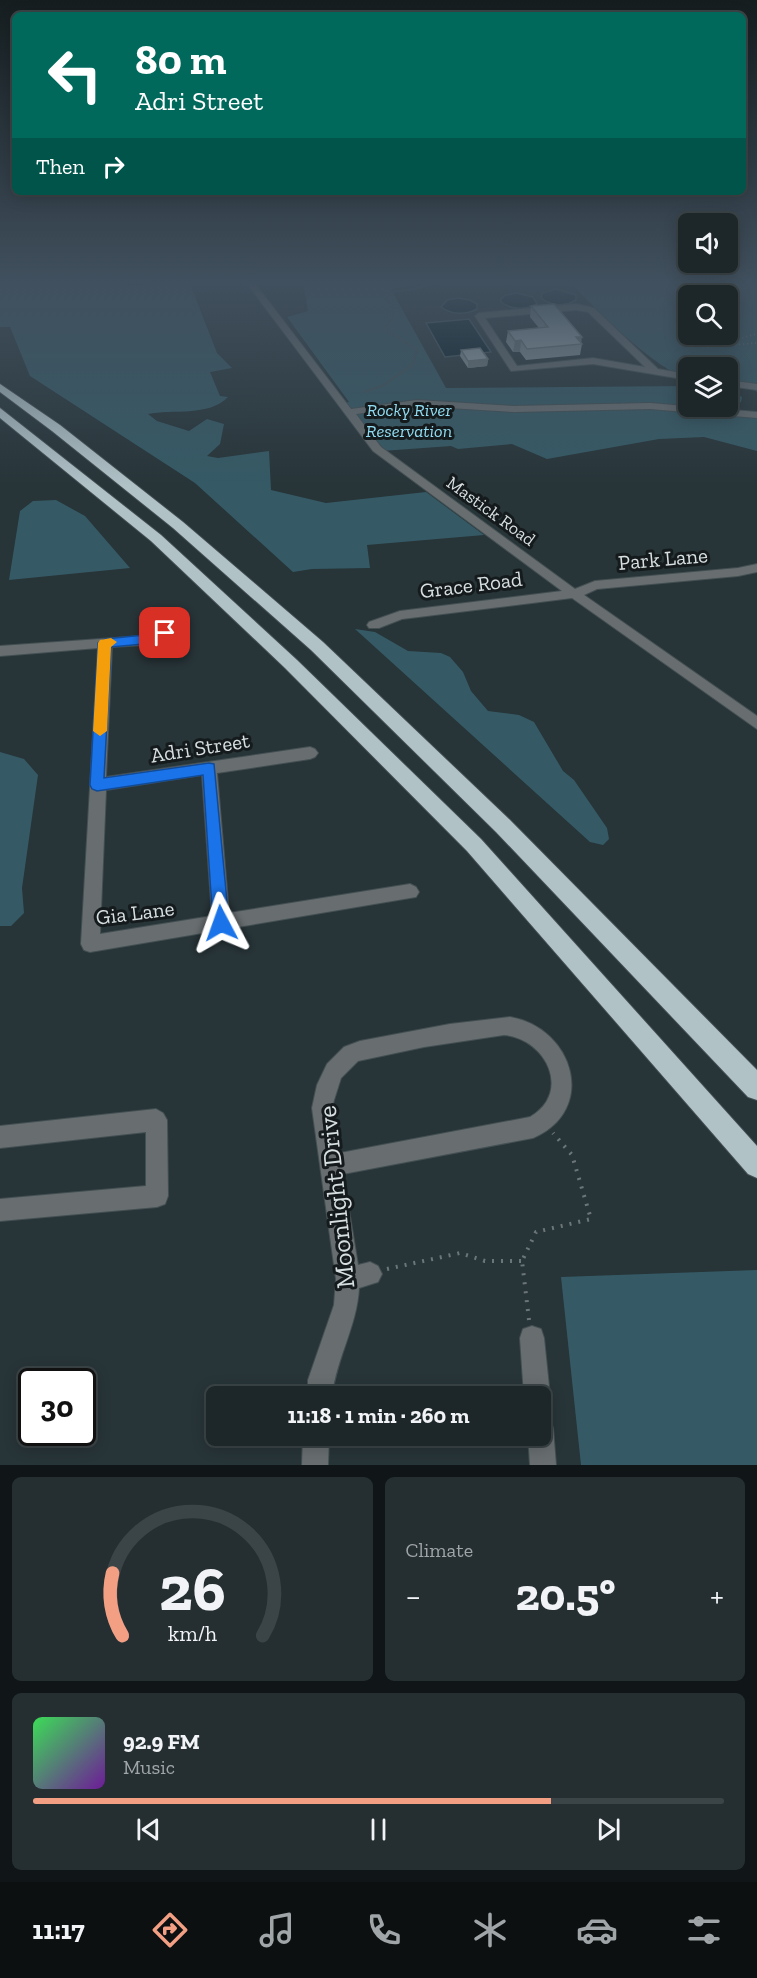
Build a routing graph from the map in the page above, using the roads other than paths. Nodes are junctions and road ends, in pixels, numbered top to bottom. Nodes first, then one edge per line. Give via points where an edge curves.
1 (301, 349) edge
2 (501, 349) edge
3 (632, 349) edge
4 (655, 371) junction
5 (678, 375) edge
6 (738, 384) edge
7 (0, 387) edge
8 (757, 387) edge
9 (0, 412) edge
10 (349, 412) junction
11 (757, 415) edge
12 (757, 568) edge
13 (574, 594) junction
14 (374, 625) dead end
15 (165, 633) dead end
16 (105, 643) junction
17 (0, 651) edge
18 (757, 724) edge
19 (310, 753) dead end
20 (209, 768) junction
21 (97, 785) junction
22 (410, 892) dead end
23 (221, 923) junction
24 (757, 1088) edge
25 (0, 1137) edge
26 (757, 1164) edge
27 (331, 1165) junction
28 (0, 1210) edge
29 (531, 1338) road end
30 (321, 1386) edge
31 (536, 1386) edge
32 (316, 1446) edge
33 (541, 1446) edge
34 (315, 1465) edge
35 (543, 1465) edge

1 - 10 street, Mastick Road
2 - 4 street via 514,369 593,361
3 - 4 street
4 - 5 street
6 - 8 street
7 - 24 highway via 178,525 317,646 502,826
9 - 26 highway via 190,569 474,845
10 - 11 street via 417,404 514,409 650,406
10 - 13 street, Mastick Road via 377,449
12 - 13 street, Park Lane via 596,585
13 - 14 street, Grace Road via 400,615
13 - 18 street, Mastick Road
15 - 16 street via 144,640
16 - 17 street
16 - 21 street, Gia Lane
19 - 20 street, Adri Street
20 - 21 street, Adri Street
20 - 23 street
21 - 23 street, Gia Lane via 90,944
22 - 23 street, Gia Lane
25 - 28 street via 156,1120 157,1196
27 - 27 street, Moonlight Drive via 322,1108 327,1084 335,1068 359,1049 506,1026 530,1032 558,1062 562,1096 555,1112 544,1123
27 - 30 street, Moonlight Drive via 359,1276
29 - 31 street
32 - 34 street
33 - 35 street

